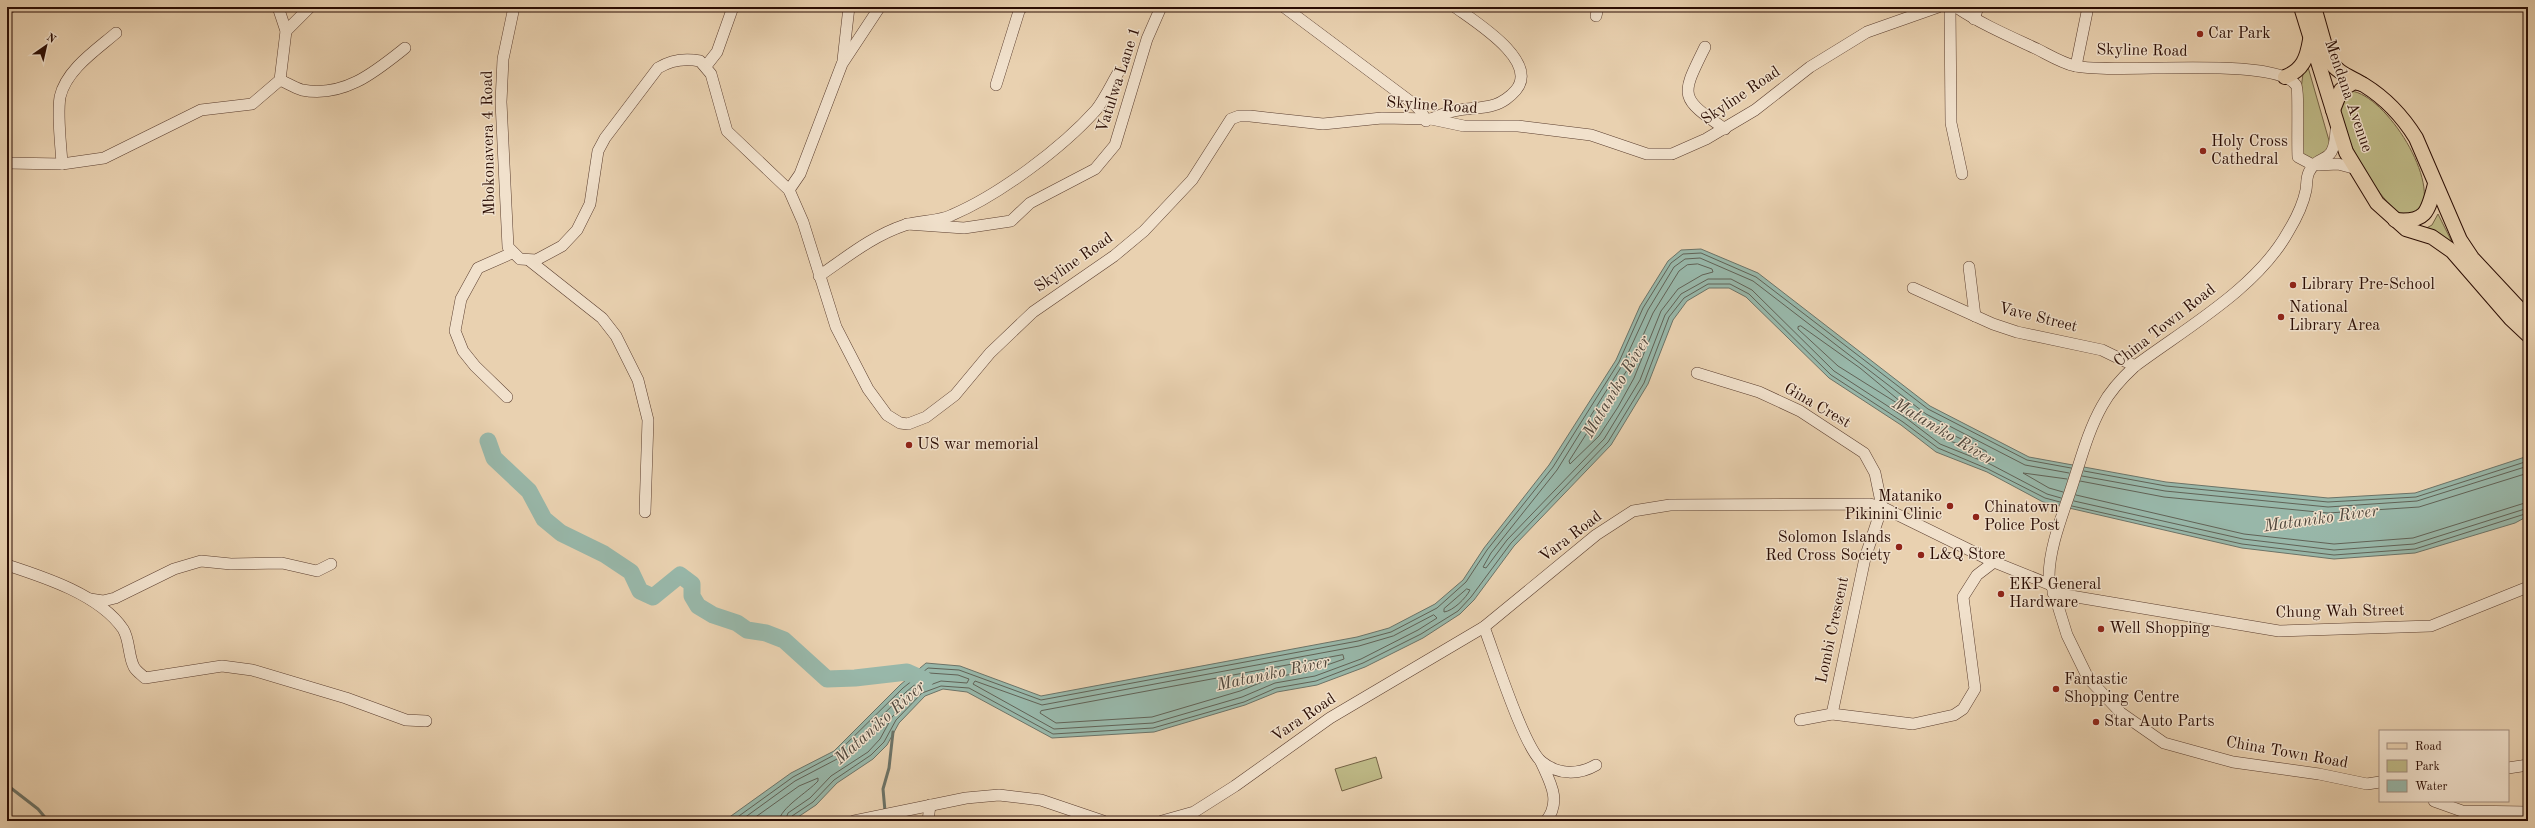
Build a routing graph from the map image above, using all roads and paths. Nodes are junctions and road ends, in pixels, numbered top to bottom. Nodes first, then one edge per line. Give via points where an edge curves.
1 (10, 7) edge
2 (278, 7) edge
3 (310, 7) edge
4 (514, 7) edge
5 (733, 7) edge
6 (849, 7) edge
7 (1020, 7) edge
8 (1161, 7) edge
9 (1284, 7) edge
10 (1455, 7) edge
11 (1938, 7) edge
12 (1950, 7) edge
13 (1956, 7) edge
14 (1978, 7) edge
15 (2088, 7) edge
16 (2301, 7) edge
17 (2314, 7) edge
18 (878, 8) dead end
19 (7, 9) edge
20 (1974, 19) junction
21 (286, 30) junction
22 (116, 33) dead end
23 (2311, 40) junction
24 (1705, 47) dead end
25 (405, 48) dead end
26 (842, 64) junction
27 (706, 66) junction
28 (2076, 66) junction
29 (1118, 74) dead end
30 (2285, 76) junction
31 (280, 80) junction
32 (2364, 84) junction
33 (996, 85) dead end
34 (2333, 110) junction
35 (1428, 120) junction
36 (2336, 124) junction
37 (1724, 129) junction
38 (7, 163) edge
39 (62, 164) junction
40 (2313, 165) junction
41 (2357, 169) junction
42 (1962, 174) dead end
43 (2435, 184) junction
44 (789, 190) junction
45 (2393, 219) junction
46 (907, 224) junction
47 (512, 253) junction
48 (530, 261) junction
49 (1969, 267) dead end
50 (819, 276) junction
51 (1913, 288) dead end
52 (1975, 316) junction
53 (2528, 318) edge
54 (2528, 335) edge
55 (2134, 366) junction
56 (1697, 373) dead end
57 (507, 397) dead end
58 (1882, 507) junction
59 (645, 512) dead end
60 (1994, 562) junction
61 (331, 564) dead end
62 (7, 565) edge
63 (2528, 587) edge
64 (2052, 589) junction
65 (90, 599) junction
66 (1484, 627) junction
67 (1832, 714) junction
68 (1800, 720) dead end
69 (426, 721) dead end
70 (1541, 762) junction
71 (1596, 765) dead end
72 (2528, 765) edge
73 (2509, 768) edge
74 (2379, 782) edge
75 (2367, 784) junction
76 (2379, 787) edge
77 (2437, 802) edge
78 (930, 805) junction
79 (2528, 812) edge
80 (854, 821) edge
81 (928, 821) edge
82 (1103, 821) edge
83 (1162, 821) edge
84 (1546, 821) edge

1 - 19 street
2 - 21 street
3 - 21 street
4 - 47 street, Mbokonavera 4 Road via 503,59 501,102 507,240
5 - 27 street via 717,52
6 - 26 street
7 - 33 street
8 - 46 street, Vatulwa Lane 1 via 1147,39 1115,145 1095,169 1030,203 1011,221 964,228
9 - 35 street via 1414,105
10 - 35 street via 1496,36 1509,50 1520,70 1521,79 1516,91 1495,105 1454,111
11 - 37 street, Skyline Road via 1867,32 1848,42 1810,67 1755,110
12 - 42 street via 1951,123
13 - 20 street, Skyline Road
14 - 20 street
15 - 28 street
16 - 23 main road, Mendana Avenue
17 - 32 main road, Mendana Avenue via 2329,60 2340,71
18 - 26 street
20 - 28 street, Skyline Road
21 - 31 street
22 - 39 street via 78,67 64,85 60,97
23 - 30 main road via 2304,64
23 - 34 main road, Mendana Avenue
24 - 37 street via 1688,83 1688,95 1697,110
25 - 31 street via 376,72 349,87 302,90
26 - 44 street via 800,174
27 - 44 street, Skyline Road via 711,74 727,131
27 - 48 street via 693,60 679,60 668,62 653,74 598,151 590,204 577,230 562,246
28 - 30 street, Skyline Road via 2235,69
29 - 46 street via 1096,109 1068,138 1016,179 951,216
30 - 40 street via 2296,84 2299,91 2296,122 2298,157
31 - 39 street via 252,104 201,110 104,158
32 - 34 main road via 2354,82 2341,90
32 - 43 main road, Mendana Avenue via 2409,126
34 - 36 main road, Mendana Avenue
35 - 37 street, Skyline Road via 1464,126 1503,125 1592,135 1635,151 1657,154 1684,150
35 - 50 street, Skyline Road via 1382,118 1323,124 1250,116 1231,119 1192,180 1144,231 1114,256 1033,312 990,353 955,395 926,417 913,423 900,423 887,415 868,389 836,327
36 - 40 street via 2336,144 2329,157
36 - 41 main road, Mendana Avenue via 2346,152
38 - 39 street
40 - 41 street via 2338,164
40 - 55 street, China Town Road via 2308,174 2297,216 2265,265 2243,286
41 - 45 main road, Mendana Avenue via 2377,203
43 - 45 main road via 2426,211 2420,218 2413,221
43 - 53 main road, Mendana Avenue via 2460,240 2472,258
44 - 50 street, Skyline Road via 803,222
45 - 54 main road, Mendana Avenue via 2406,229 2432,236 2452,251
46 - 50 street via 883,233
47 - 48 street via 520,259
47 - 57 street via 478,268 461,299 455,331 463,351
48 - 59 street via 602,318 616,336 638,380 648,420
49 - 52 street
51 - 52 street, Vave Street
52 - 55 street, Vave Street via 2017,332 2102,350
55 - 64 street, China Town Road via 2110,393 2088,438 2049,568
56 - 58 street, Gina Crest via 1759,392 1800,411 1864,453 1875,473
58 - 60 street, Vara Road
58 - 66 street, Vara Road via 1870,504 1670,505 1633,511 1596,535
58 - 67 street, Lombi Crescent via 1865,558
60 - 64 street, Vara Road
60 - 67 street via 1977,575 1963,597 1975,689 1963,709 1954,715 1913,724
61 - 65 street via 317,571 282,563 231,564 201,561 174,569 115,598 103,601
62 - 65 street via 60,584
63 - 64 street, Chung Wah Street via 2432,626 2279,631
64 - 75 street, China Town Road via 2074,652 2088,678 2121,713 2164,743 2233,762 2319,774
65 - 69 street via 124,630 134,668 145,678 222,666 252,670 346,698 406,720
66 - 70 street via 1529,744
66 - 83 street, Vara Road via 1330,718 1194,812
67 - 68 street
70 - 71 street via 1569,773 1584,772
70 - 84 street via 1555,795 1552,813
72 - 73 street
74 - 75 street, China Town Road
75 - 76 street
77 - 79 street via 2462,811
78 - 80 street
78 - 81 street
78 - 82 street via 999,795 1022,796 1072,809

